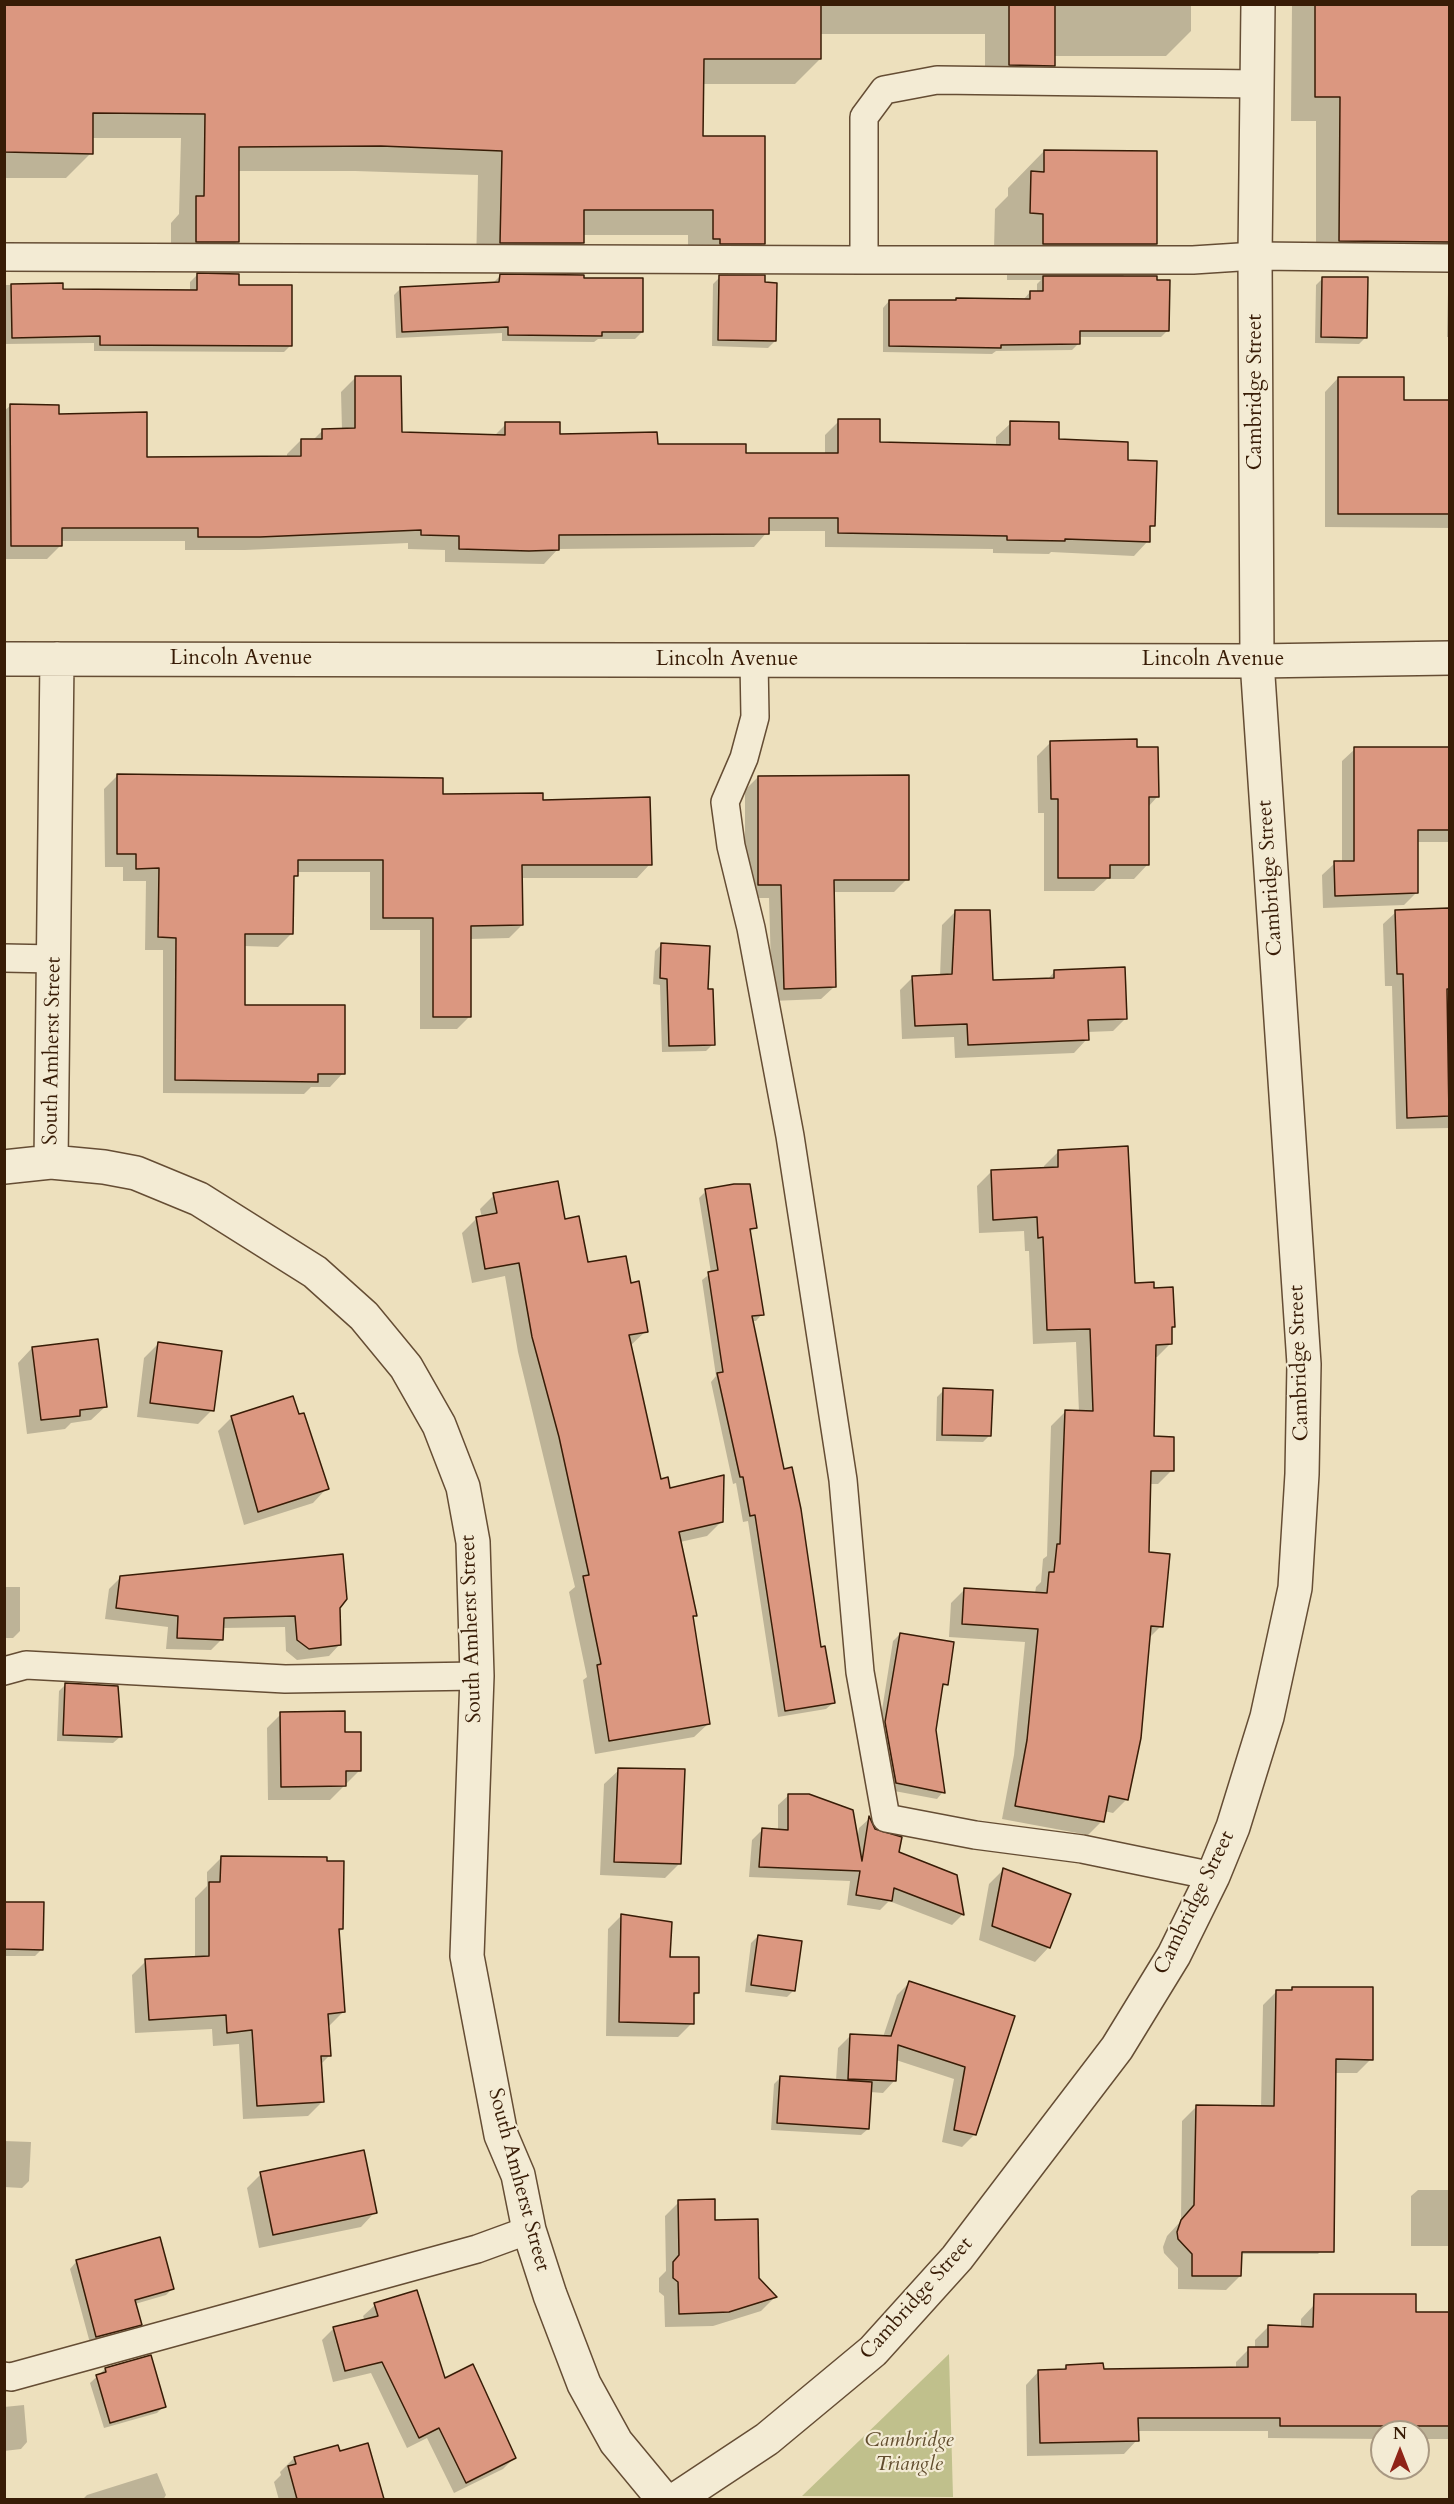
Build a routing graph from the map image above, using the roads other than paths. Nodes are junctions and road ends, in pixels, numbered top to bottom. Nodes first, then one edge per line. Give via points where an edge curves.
1 (1258, 4) edge
2 (1257, 84) junction
3 (1255, 256) junction
4 (4, 258) edge
5 (1449, 258) edge
6 (864, 260) junction
7 (1449, 658) edge
8 (4, 659) edge
9 (57, 659) junction
10 (754, 660) junction
11 (1257, 661) junction
12 (4, 958) edge
13 (54, 958) junction
14 (51, 1162) junction
15 (4, 1167) edge
16 (4, 1671) edge
17 (477, 1676) junction
18 (1213, 1876) junction
19 (529, 2230) junction
20 (4, 2376) edge
21 (664, 2499) edge
22 (675, 2499) edge

1 - 2 street, Cambridge Street
2 - 3 street, Cambridge Street
2 - 6 lane via 937,81 884,90 864,117
3 - 5 lane
3 - 6 lane via 1193,260
3 - 11 street, Cambridge Street
4 - 6 lane
7 - 11 street, Lincoln Avenue
8 - 9 street, Lincoln Avenue
9 - 10 street, Lincoln Avenue
9 - 13 street, South Amherst Street
10 - 11 street, Lincoln Avenue
10 - 18 lane via 755,717 744,758 725,802 792,1147 843,1480 860,1672 886,1818 1082,1849
11 - 18 street, Cambridge Street via 1304,1364 1302,1474 1295,1588 1267,1717 1233,1827
12 - 13 lane
13 - 14 street, South Amherst Street
14 - 15 street
14 - 17 street, South Amherst Street via 136,1173 199,1199 315,1272 364,1316 411,1377 439,1425 463,1486 472,1542
16 - 17 lane via 26,1665 285,1679
17 - 19 street, South Amherst Street via 467,1956 501,2134 518,2175
18 - 22 street, Cambridge Street via 1174,1955 1117,2048 957,2258 873,2351 767,2439
19 - 20 lane via 454,2255
19 - 21 street, South Amherst Street via 584,2384 616,2442

